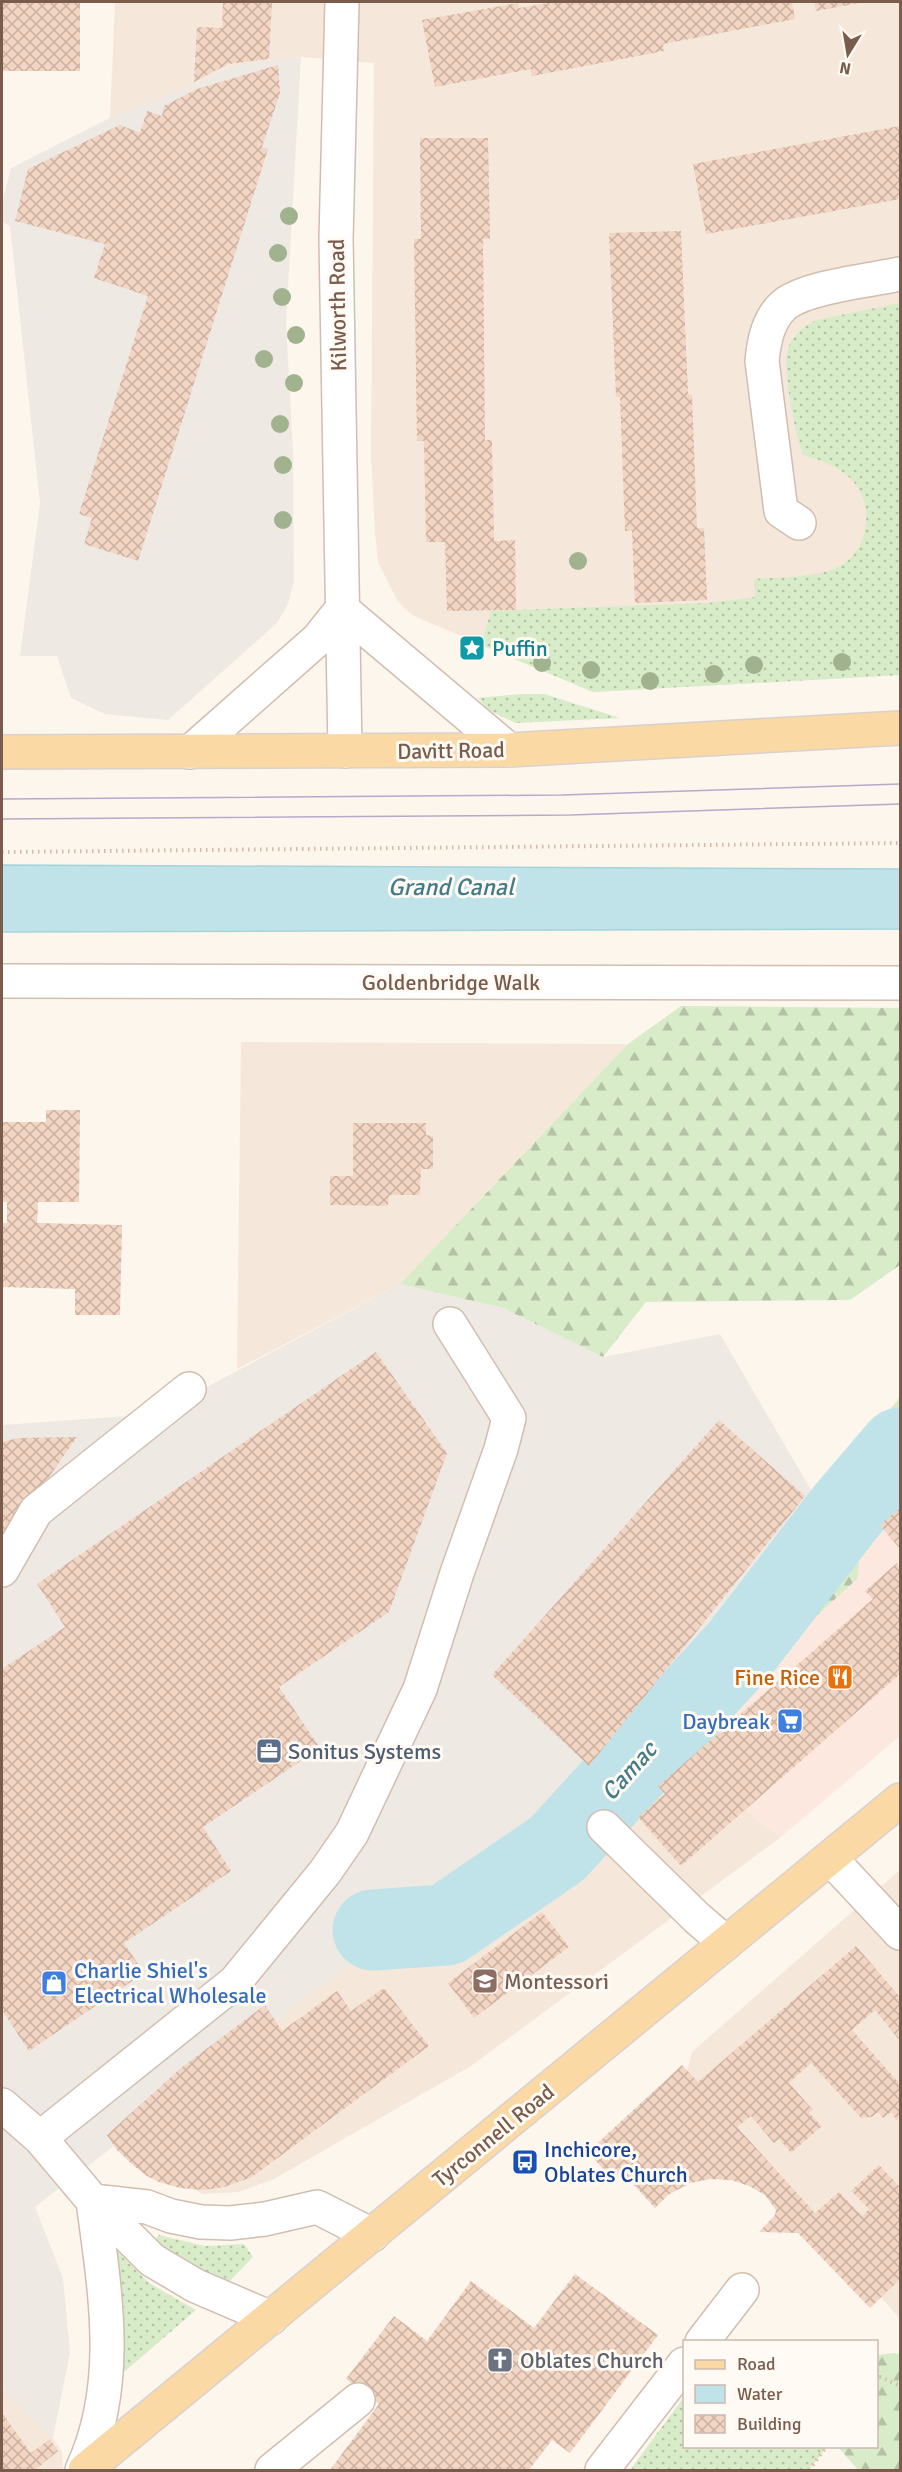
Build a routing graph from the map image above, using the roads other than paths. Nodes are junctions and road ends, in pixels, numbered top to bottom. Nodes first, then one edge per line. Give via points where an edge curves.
1 (342, 2) edge
2 (900, 274) edge
3 (799, 523) dead end
4 (342, 609) junction
5 (900, 728) edge
6 (509, 750) junction
7 (345, 751) junction
8 (2, 752) edge
9 (190, 752) junction
10 (2, 981) edge
11 (900, 983) edge
12 (450, 1324) dead end
13 (189, 1389) dead end
14 (2, 1570) edge
15 (900, 1800) edge
16 (604, 1827) dead end
17 (830, 1858) junction
18 (900, 1933) edge
19 (726, 1943) junction
20 (2, 2105) edge
21 (40, 2138) junction
22 (93, 2200) junction
23 (372, 2235) junction
24 (742, 2290) dead end
25 (271, 2318) junction
26 (704, 2340) edge
27 (683, 2365) edge
28 (358, 2400) dead end
29 (95, 2467) edge
30 (272, 2470) edge
31 (602, 2470) edge

1 - 4 street, Kilworth Road via 336,239
2 - 3 street via 799,296 783,306 771,322 762,361 781,511
4 - 6 street
4 - 7 street, Kilworth Road
4 - 9 street via 318,639
5 - 6 main road, Davitt Road
6 - 7 main road, Davitt Road
7 - 9 main road, Davitt Road
8 - 9 main road, Davitt Road
10 - 11 street, Goldenbridge Walk
12 - 21 street via 509,1418 420,1689 377,1784 352,1833 325,1872 235,1983
13 - 14 street via 36,1511
15 - 17 main road, Tyrconnell Road
16 - 19 street
17 - 18 street
17 - 19 main road, Tyrconnell Road
19 - 23 main road, Tyrconnell Road
20 - 21 street
21 - 22 street
22 - 23 street via 147,2207 201,2222 230,2223 317,2207
22 - 25 street via 152,2260 195,2286
22 - 29 street via 109,2340 103,2410 93,2447
23 - 25 main road, Tyrconnell Road
24 - 26 street
25 - 29 main road, Tyrconnell Road
27 - 31 street
28 - 30 street

